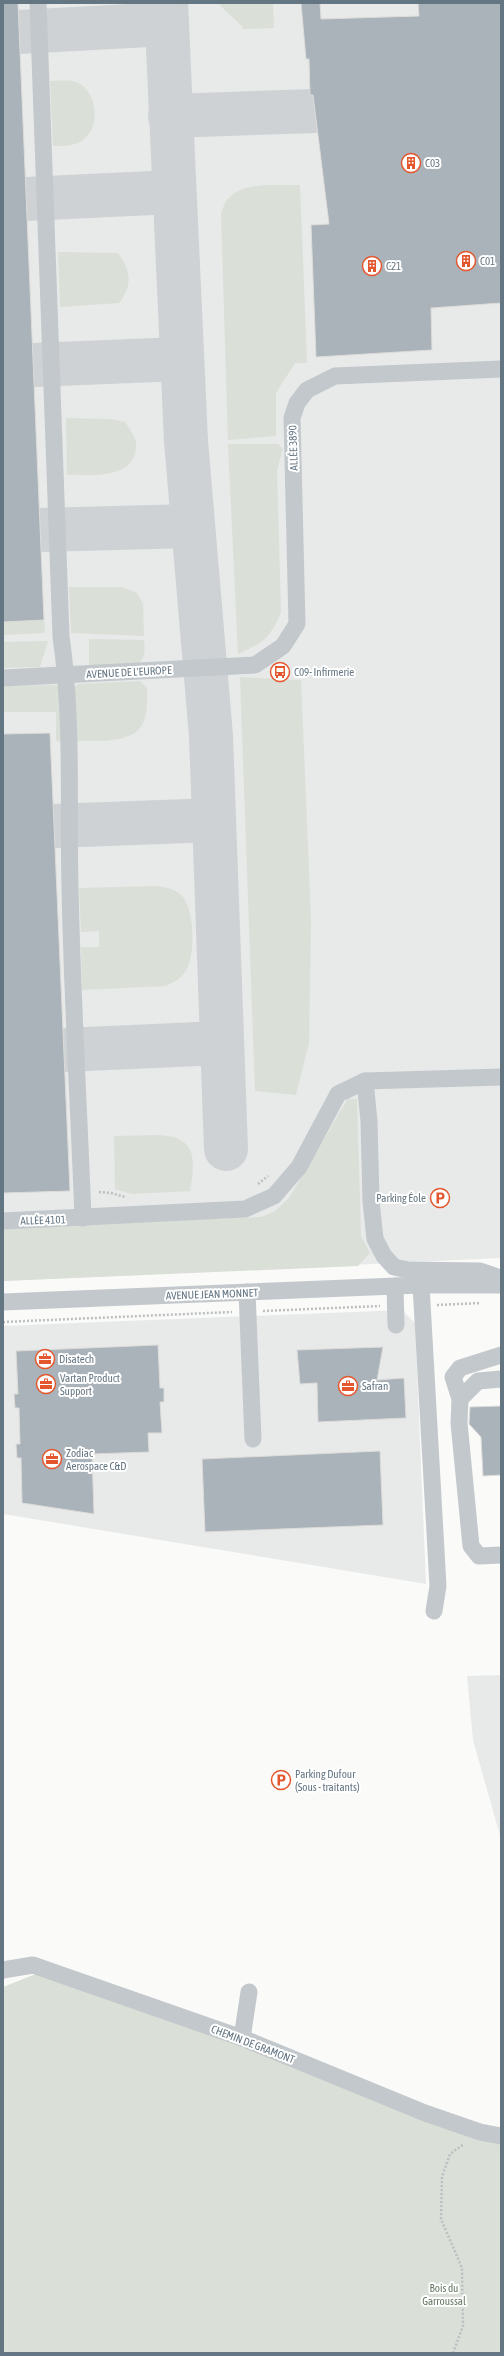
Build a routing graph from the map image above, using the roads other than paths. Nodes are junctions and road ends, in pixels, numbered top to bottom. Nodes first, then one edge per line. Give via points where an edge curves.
1 (49, 3) edge
2 (38, 10) edge
3 (501, 369) edge
4 (255, 664) joint
5 (67, 676) junction
6 (3, 678) edge
7 (501, 1077) edge
8 (365, 1081) junction
9 (83, 1218) junction
10 (3, 1221) edge
11 (499, 1279) edge
12 (421, 1285) junction
13 (395, 1286) junction
14 (247, 1292) junction
15 (3, 1302) edge
16 (396, 1326) dead end
17 (501, 1355) edge
18 (501, 1379) edge
19 (460, 1399) junction
20 (253, 1439) dead end
21 (501, 1556) edge
22 (434, 1611) dead end
23 (3, 1970) edge
24 (249, 1992) dead end
25 (242, 2038) junction
26 (501, 2136) edge

1 - 2 street
2 - 5 street via 61,636
3 - 4 street, ALLÉE 3890 via 334,376 307,390 297,403 292,418 297,624 284,646
4 - 5 street, AVENUE DE L'EUROPE
5 - 6 street, AVENUE DE L'EUROPE
5 - 9 street via 70,741 70,886
7 - 8 street
8 - 9 street, ALLÉE 4101 via 338,1094 299,1166 274,1196 245,1209
8 - 11 street via 375,1239 384,1256 394,1267 408,1270 480,1271
9 - 10 street, ALLÉE 4101
11 - 12 street, AVENUE JEAN MONNET
12 - 13 street, AVENUE JEAN MONNET
12 - 22 street via 438,1586
13 - 14 street, AVENUE JEAN MONNET
13 - 16 street
14 - 15 street, AVENUE JEAN MONNET
14 - 20 street
17 - 19 street via 460,1368 454,1373
18 - 19 street via 478,1381
19 - 21 street via 459,1423 471,1546 479,1556
23 - 25 street, CHEMIN DE GRAMONT via 33,1965
24 - 25 street
25 - 26 street, CHEMIN DE GRAMONT via 425,2113 480,2132

